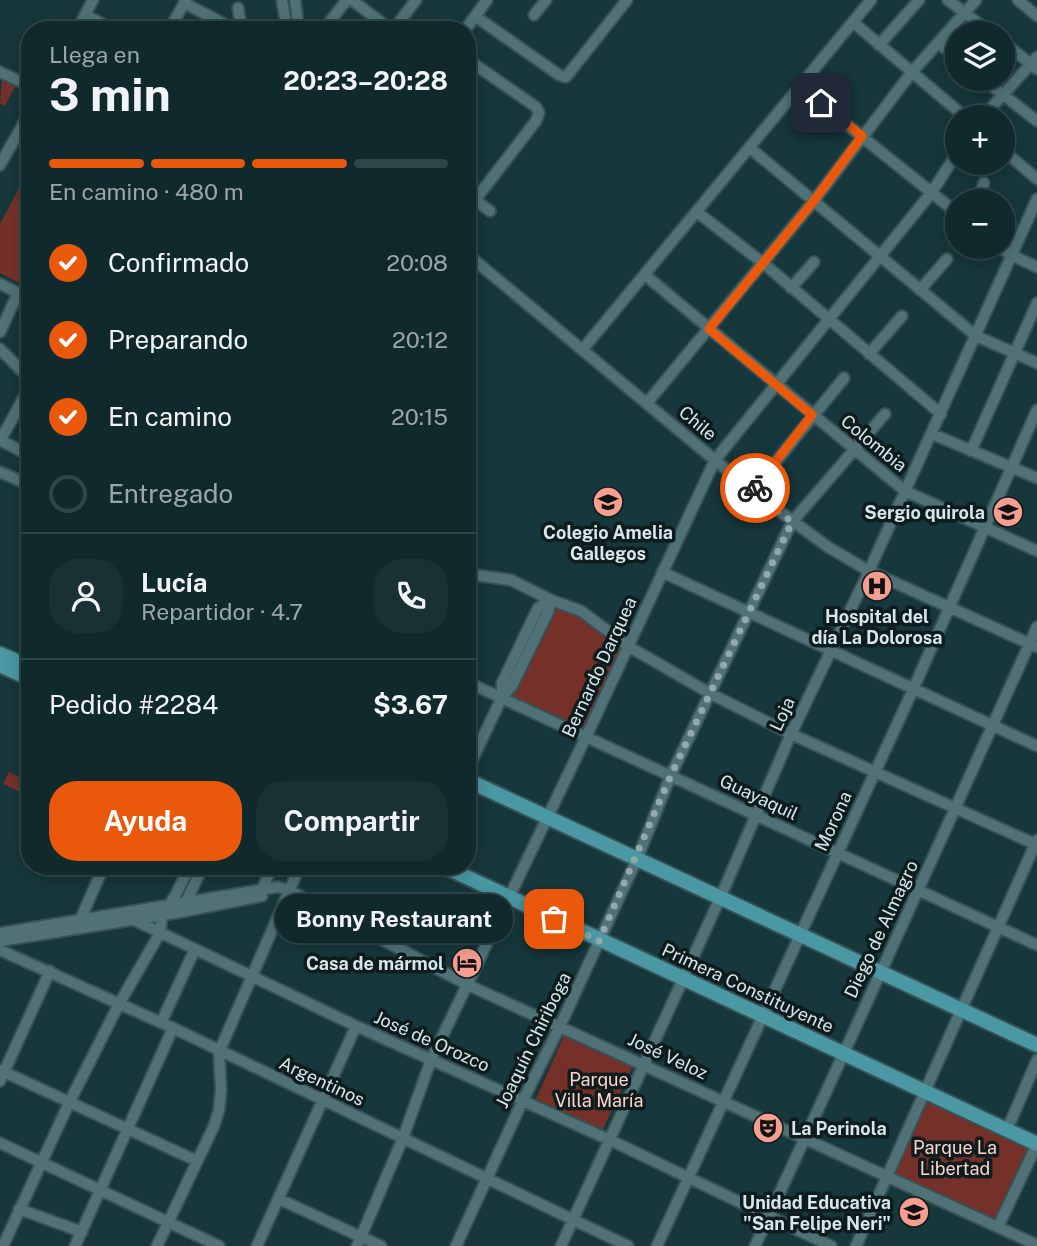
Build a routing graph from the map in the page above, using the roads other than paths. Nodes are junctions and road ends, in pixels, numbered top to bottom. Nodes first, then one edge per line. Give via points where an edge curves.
1 (93, 0) edge
2 (282, 0) edge
3 (295, 0) edge
4 (346, 0) edge
5 (352, 0) edge
6 (416, 0) edge
7 (487, 0) edge
8 (546, 0) edge
9 (627, 0) edge
10 (871, 0) edge
11 (919, 0) edge
12 (948, 0) edge
13 (976, 0) edge
14 (1018, 0) edge
15 (185, 1) edge
16 (238, 8) dead end
17 (965, 13) junction
18 (85, 15) junction
19 (534, 15) dead end
20 (475, 16) junction
21 (1037, 16) edge
22 (82, 21) edge
23 (97, 21) edge
24 (174, 21) edge
25 (220, 21) edge
26 (240, 21) edge
27 (286, 21) edge
28 (298, 21) edge
29 (330, 21) edge
30 (380, 21) edge
31 (399, 21) edge
32 (471, 21) edge
33 (975, 21) edge
34 (854, 23) junction
35 (938, 43) junction
36 (879, 45) junction
37 (945, 48) edge
38 (1015, 50) edge
39 (1035, 63) edge
40 (476, 66) edge
41 (0, 72) edge
42 (912, 72) junction
43 (21, 82) edge
44 (800, 87) junction
45 (998, 91) edge
46 (1003, 95) junction
47 (951, 105) edge
48 (994, 105) edge
49 (1037, 121) edge
50 (21, 128) edge
51 (862, 136) junction
52 (750, 148) junction
53 (1015, 160) edge
54 (0, 165) edge
55 (945, 172) edge
56 (1037, 179) edge
57 (984, 183) dead end
58 (982, 189) edge
59 (476, 191) edge
60 (932, 192) junction
61 (1037, 199) edge
62 (476, 201) edge
63 (813, 202) junction
64 (945, 203) edge
65 (490, 211) dead end
66 (697, 212) junction
67 (1015, 249) edge
68 (879, 256) junction
69 (1015, 257) edge
70 (947, 259) dead end
71 (1011, 259) edge
72 (476, 261) edge
73 (814, 262) dead end
74 (763, 263) junction
75 (1037, 267) edge
76 (645, 275) junction
77 (0, 284) edge
78 (791, 288) junction
79 (920, 290) junction
80 (18, 293) junction
81 (21, 294) edge
82 (1037, 303) edge
83 (902, 316) dead end
84 (829, 321) junction
85 (709, 329) junction
86 (0, 332) edge
87 (976, 337) junction
88 (0, 349) edge
89 (583, 349) junction
90 (1014, 353) junction
91 (869, 354) junction
92 (1037, 363) edge
93 (21, 370) edge
94 (844, 378) dead end
95 (776, 385) junction
96 (21, 399) edge
97 (647, 403) junction
98 (1037, 410) edge
99 (885, 414) dead end
100 (941, 414) junction
101 (812, 415) junction
102 (4, 424) edge
103 (932, 434) junction
104 (0, 441) edge
105 (853, 449) junction
106 (21, 451) edge
107 (971, 451) junction
108 (715, 460) junction
109 (1011, 467) junction
110 (0, 472) edge
111 (1037, 478) edge
112 (21, 481) edge
113 (752, 491) junction
114 (905, 491) junction
115 (792, 522) junction
116 (985, 528) junction
117 (1037, 551) edge
118 (869, 571) junction
119 (663, 572) junction
120 (476, 575) edge
121 (551, 600) junction
122 (949, 607) junction
123 (748, 612) junction
124 (1037, 626) edge
125 (1033, 645) edge
126 (628, 646) junction
127 (831, 651) junction
128 (0, 654) edge
129 (21, 663) edge
130 (0, 665) edge
131 (21, 675) edge
132 (476, 685) edge
133 (913, 688) junction
134 (711, 694) junction
135 (502, 697) junction
136 (993, 727) junction
137 (791, 734) junction
138 (586, 737) junction
139 (1037, 746) edge
140 (476, 752) edge
141 (876, 771) junction
142 (671, 775) junction
143 (476, 784) edge
144 (955, 810) junction
145 (756, 816) junction
146 (547, 818) junction
147 (1036, 843) edge
148 (837, 852) junction
149 (637, 859) junction
150 (100, 875) edge
151 (185, 875) edge
152 (199, 875) edge
153 (268, 875) edge
154 (296, 875) edge
155 (462, 875) edge
156 (262, 890) junction
157 (288, 890) junction
158 (920, 890) junction
159 (721, 896) junction
160 (509, 898) junction
161 (187, 901) junction
162 (170, 904) junction
163 (181, 912) junction
164 (162, 915) junction
165 (82, 918) junction
166 (134, 920) junction
167 (998, 927) junction
168 (161, 930) junction
169 (0, 933) edge
170 (800, 933) junction
171 (0, 941) edge
172 (599, 941) junction
173 (1037, 945) edge
174 (0, 950) edge
175 (195, 950) junction
176 (50, 971) junction
177 (881, 972) junction
178 (251, 976) junction
179 (683, 979) junction
180 (468, 985) junction
181 (119, 1004) junction
182 (963, 1009) junction
183 (763, 1016) junction
184 (161, 1023) junction
185 (356, 1026) junction
186 (561, 1026) junction
187 (173, 1028) junction
188 (1037, 1045) edge
189 (219, 1052) junction
190 (842, 1053) junction
191 (431, 1060) junction
192 (1037, 1060) edge
193 (644, 1064) junction
194 (1, 1074) edge
195 (925, 1092) junction
196 (523, 1100) junction
197 (70, 1101) junction
198 (322, 1101) junction
199 (724, 1101) junction
200 (128, 1128) junction
201 (1007, 1130) junction
202 (403, 1138) junction
203 (804, 1138) junction
204 (610, 1140) junction
205 (0, 1143) edge
206 (1037, 1144) edge
207 (197, 1161) junction
208 (41, 1162) junction
209 (887, 1176) junction
210 (486, 1177) junction
211 (689, 1178) junction
212 (100, 1190) junction
213 (279, 1199) junction
214 (19, 1209) junction
215 (770, 1216) junction
216 (573, 1220) junction
217 (168, 1222) junction
218 (998, 1227) junction
219 (82, 1232) junction
220 (359, 1241) edge
221 (1037, 1245) edge
222 (2, 1246) edge
223 (75, 1246) edge
224 (157, 1246) edge
225 (219, 1246) edge
226 (257, 1246) edge
227 (381, 1246) edge
228 (456, 1246) edge
229 (561, 1246) edge
230 (628, 1246) edge
231 (657, 1246) edge
232 (755, 1246) edge
233 (831, 1246) edge
234 (856, 1246) edge

1 - 18 street
2 - 27 street
3 - 28 street
4 - 29 street
5 - 30 street
6 - 31 street
7 - 20 street
8 - 19 street
9 - 20 street via 566,77
10 - 34 street
11 - 36 street
12 - 17 street
13 - 17 street
14 - 21 street
15 - 24 street
15 - 25 street
16 - 26 street
17 - 33 street
17 - 35 street
18 - 22 street
18 - 23 street
20 - 32 street
34 - 36 street
34 - 44 street
35 - 37 street
35 - 42 street
36 - 42 street
38 - 39 street
39 - 46 street
40 - 59 street via 539,113
41 - 43 street
42 - 47 street
42 - 51 street
44 - 51 street
44 - 52 street
45 - 46 street
46 - 48 street
46 - 49 street
50 - 54 street
51 - 60 street
51 - 63 street
52 - 63 street
52 - 66 street
53 - 56 street
55 - 60 street, Bernardo Darquea
57 - 58 street
60 - 64 street
60 - 68 street, Bernardo Darquea
61 - 67 street, Loja
62 - 65 street
63 - 68 street
63 - 74 street
66 - 74 street
66 - 76 street
68 - 79 street
68 - 84 street, Bernardo Darquea
69 - 75 street
70 - 79 street
71 - 87 street, Loja
72 - 89 street, Chile
73 - 78 street
74 - 78 street
74 - 85 street
76 - 85 street, Colombia
76 - 89 street
77 - 80 street
78 - 84 street
79 - 87 street
80 - 81 street
80 - 86 street
82 - 90 street
83 - 91 street
84 - 91 street
84 - 95 street, Bernardo Darquea
85 - 95 street, Colombia
85 - 97 street
87 - 90 street
87 - 100 street, Loja
88 - 93 street
89 - 97 street, Chile
90 - 92 street
90 - 107 street
91 - 100 street
94 - 101 street
95 - 101 street, Colombia
95 - 108 street, Bernardo Darquea
96 - 102 street
97 - 108 street, Chile
98 - 109 street, Morona
99 - 105 street, Joaquín Chiriboga
100 - 103 street, Loja
101 - 105 street, Colombia
101 - 113 street
102 - 104 street
103 - 107 street
103 - 114 street, Loja
104 - 106 street
105 - 114 street, Colombia
105 - 115 street, Joaquín Chiriboga
107 - 109 street
108 - 113 street, Chile
108 - 119 street, Bernardo Darquea
109 - 111 street
109 - 116 street, Morona
110 - 112 street
113 - 115 street, Chile
114 - 116 street, Colombia
114 - 118 street, Loja
115 - 118 street, Chile
115 - 123 street, Joaquín Chiriboga
116 - 117 street, Colombia
116 - 122 street, Morona
118 - 122 street, Chile
118 - 127 street, Loja
119 - 123 street
119 - 126 street, Bernardo Darquea
120 - 121 street via 511,580
121 - 126 street via 581,611
121 - 135 street via 512,686
122 - 125 street, Chile
122 - 133 street, Morona
123 - 127 street
123 - 134 street, Joaquín Chiriboga
124 - 125 street, Diego de Almagro
125 - 136 street, Diego de Almagro
126 - 134 street
126 - 138 street, Bernardo Darquea
127 - 133 street
127 - 137 street, Loja
128 - 129 main road
130 - 131 main road
132 - 135 street, Guayaquil
133 - 136 street
133 - 141 street, Morona
134 - 137 street
134 - 142 street, Joaquín Chiriboga
135 - 138 street, Guayaquil
135 - 140 street
136 - 139 street
136 - 144 street, Diego de Almagro
137 - 141 street
137 - 145 street, Loja
138 - 142 street, Guayaquil
138 - 146 street, Bernardo Darquea
141 - 144 street
141 - 148 street, Morona
142 - 145 street, Guayaquil
142 - 149 street, Joaquín Chiriboga
143 - 146 main road
144 - 147 street
144 - 158 street, Diego de Almagro
145 - 148 street, Guayaquil
145 - 159 street, Loja
146 - 149 main road
146 - 160 street, Bernardo Darquea
147 - 167 street
148 - 158 street, Guayaquil
148 - 170 street, Morona
149 - 159 main road
149 - 172 street, Joaquín Chiriboga
150 - 165 street
151 - 162 street
152 - 161 street
153 - 156 street
154 - 157 street
155 - 160 main road, Primera Constituyente
156 - 157 street
156 - 161 street
157 - 163 street
157 - 178 street
157 - 180 street, José Veloz
158 - 167 street, Guayaquil
158 - 177 street, Diego de Almagro
159 - 170 main road
159 - 179 street, Loja
160 - 172 main road, Primera Constituyente
160 - 180 street, Bernardo Darquea
161 - 162 street
161 - 163 street
162 - 164 street
162 - 165 street
163 - 164 street
163 - 168 street
164 - 166 street
164 - 168 street
165 - 169 street
166 - 168 street, José de Orozco
166 - 171 street
167 - 173 street, Guayaquil
167 - 182 street
168 - 175 street, José de Orozco
168 - 181 street
170 - 177 main road
170 - 183 street, Morona
172 - 179 main road, Primera Constituyente
172 - 186 street, Joaquín Chiriboga
174 - 176 street, Argentinos
175 - 178 street, José de Orozco
175 - 184 street
176 - 181 street, Argentinos
176 - 194 street
177 - 182 main road
177 - 190 street, Diego de Almagro
178 - 185 street, José de Orozco
178 - 189 street
179 - 183 main road, Primera Constituyente
179 - 193 street, Loja
180 - 186 street, José Veloz
180 - 191 street, Bernardo Darquea
181 - 184 street, Argentinos
181 - 197 street
182 - 188 main road
182 - 195 street
183 - 190 main road, Primera Constituyente
183 - 199 street, Morona
184 - 187 street, Argentinos
185 - 191 street, José de Orozco
185 - 198 street
186 - 193 street, José Veloz
186 - 196 street, Joaquín Chiriboga
187 - 189 street, Argentinos
187 - 200 street
189 - 198 street, Argentinos
189 - 207 street via 219,1110
190 - 195 main road, Primera Constituyente
190 - 203 street, Diego de Almagro
191 - 196 street, José de Orozco
191 - 202 street, Bernardo Darquea
192 - 201 street
193 - 199 street, José Veloz
193 - 204 street, Loja
194 - 197 street
195 - 201 main road, Primera Constituyente
195 - 209 street
196 - 204 street, José de Orozco
196 - 210 street, Joaquín Chiriboga
197 - 200 street
197 - 208 street
198 - 202 street, Argentinos
198 - 213 street
199 - 203 street, José Veloz
199 - 211 street, Morona
200 - 207 street
200 - 212 street
201 - 206 main road, Primera Constituyente
202 - 210 street, Argentinos
202 - 220 street, Bernardo Darquea
203 - 209 street, José Veloz
203 - 215 street, Diego de Almagro
204 - 211 street, José de Orozco
204 - 216 street, Loja
205 - 208 street
206 - 218 street
207 - 217 street
208 - 212 street
208 - 214 street
209 - 218 street, José Veloz
209 - 234 street
210 - 216 street, Argentinos
210 - 228 street, Joaquín Chiriboga
211 - 215 street, José de Orozco
211 - 231 street, Morona
212 - 217 street
212 - 219 street
213 - 220 street
213 - 226 street
214 - 219 street
214 - 222 street
215 - 232 street, Diego de Almagro
215 - 233 street, José de Orozco
216 - 229 street, Loja
216 - 230 street, Argentinos
217 - 224 street
217 - 225 street
218 - 221 street, José Veloz
219 - 223 street
220 - 227 street

